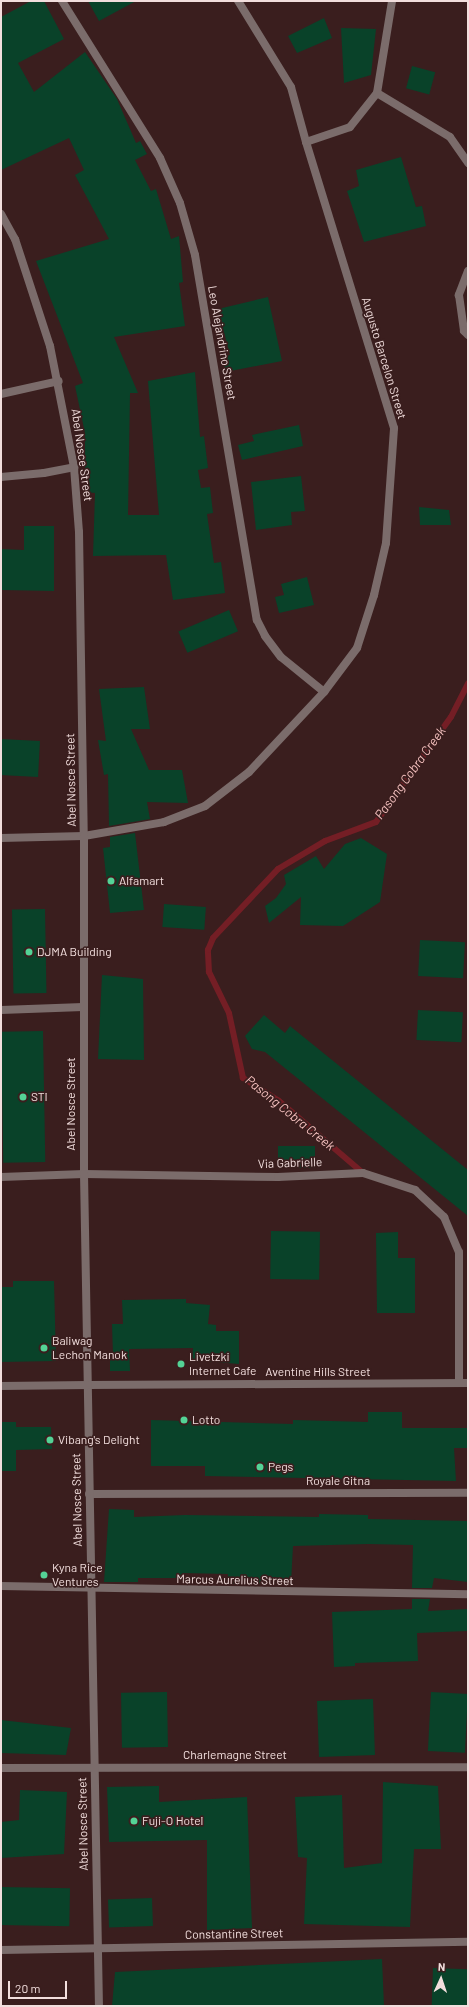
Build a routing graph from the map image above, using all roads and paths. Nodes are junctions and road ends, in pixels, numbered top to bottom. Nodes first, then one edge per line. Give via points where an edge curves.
1 (62, 1) edge
2 (238, 1) edge
3 (392, 1) edge
4 (377, 93) junction
5 (306, 142) junction
6 (467, 158) edge
7 (1, 214) edge
8 (468, 271) edge
9 (468, 335) edge
10 (59, 381) junction
11 (1, 394) edge
12 (74, 467) junction
13 (1, 477) edge
14 (324, 692) junction
15 (84, 836) junction
16 (1, 838) edge
17 (83, 1008) junction
18 (1, 1010) edge
19 (84, 1174) junction
20 (1, 1177) edge
21 (459, 1383) junction
22 (468, 1383) edge
23 (88, 1385) junction
24 (1, 1386) edge
25 (468, 1493) edge
26 (89, 1494) junction
27 (1, 1586) edge
28 (90, 1590) junction
29 (468, 1594) edge
30 (94, 1766) junction
31 (468, 1767) edge
32 (1, 1768) edge
33 (468, 1942) edge
34 (98, 1949) junction
35 (1, 1950) edge
36 (99, 2006) edge

1 - 14 street, Leo Alejandrino Street via 160,158 180,203 195,255 257,620 281,657
2 - 5 street, Augusto Barcelon Street via 291,87
3 - 4 street
4 - 5 street via 350,127
4 - 6 street via 450,138
5 - 14 street, Augusto Barcelon Street via 394,428 386,543 374,595 357,648
7 - 10 street, Abel Nosce Street via 16,239
8 - 9 street via 459,295 464,331
10 - 11 street
10 - 12 street, Abel Nosce Street
12 - 13 street
12 - 15 street, Abel Nosce Street via 79,532
14 - 15 street, Augusto Barcelon Street via 249,772 205,806 164,822
15 - 16 street, Augusto Barcelon Street
15 - 17 street, Abel Nosce Street
17 - 18 street
17 - 19 street, Abel Nosce Street
19 - 20 street, Via Gabrielle
19 - 21 street, Via Gabrielle via 278,1177 363,1173 415,1190 444,1217 459,1252
19 - 23 street, Abel Nosce Street
21 - 22 street, Aventine Hills Street
21 - 23 street, Aventine Hills Street
23 - 24 street, Aventine Hills Street
23 - 26 street, Abel Nosce Street
25 - 26 street, Royale Gitna
26 - 28 street, Abel Nosce Street
27 - 28 street, Marcus Aurelius Street
28 - 29 street, Marcus Aurelius Street
28 - 30 street, Abel Nosce Street
30 - 31 street, Charlemagne Street
30 - 32 street, Charlemagne Street
30 - 34 street, Abel Nosce Street
33 - 34 street, Constantine Street
34 - 35 street, Constantine Street
34 - 36 street, Abel Nosce Street

